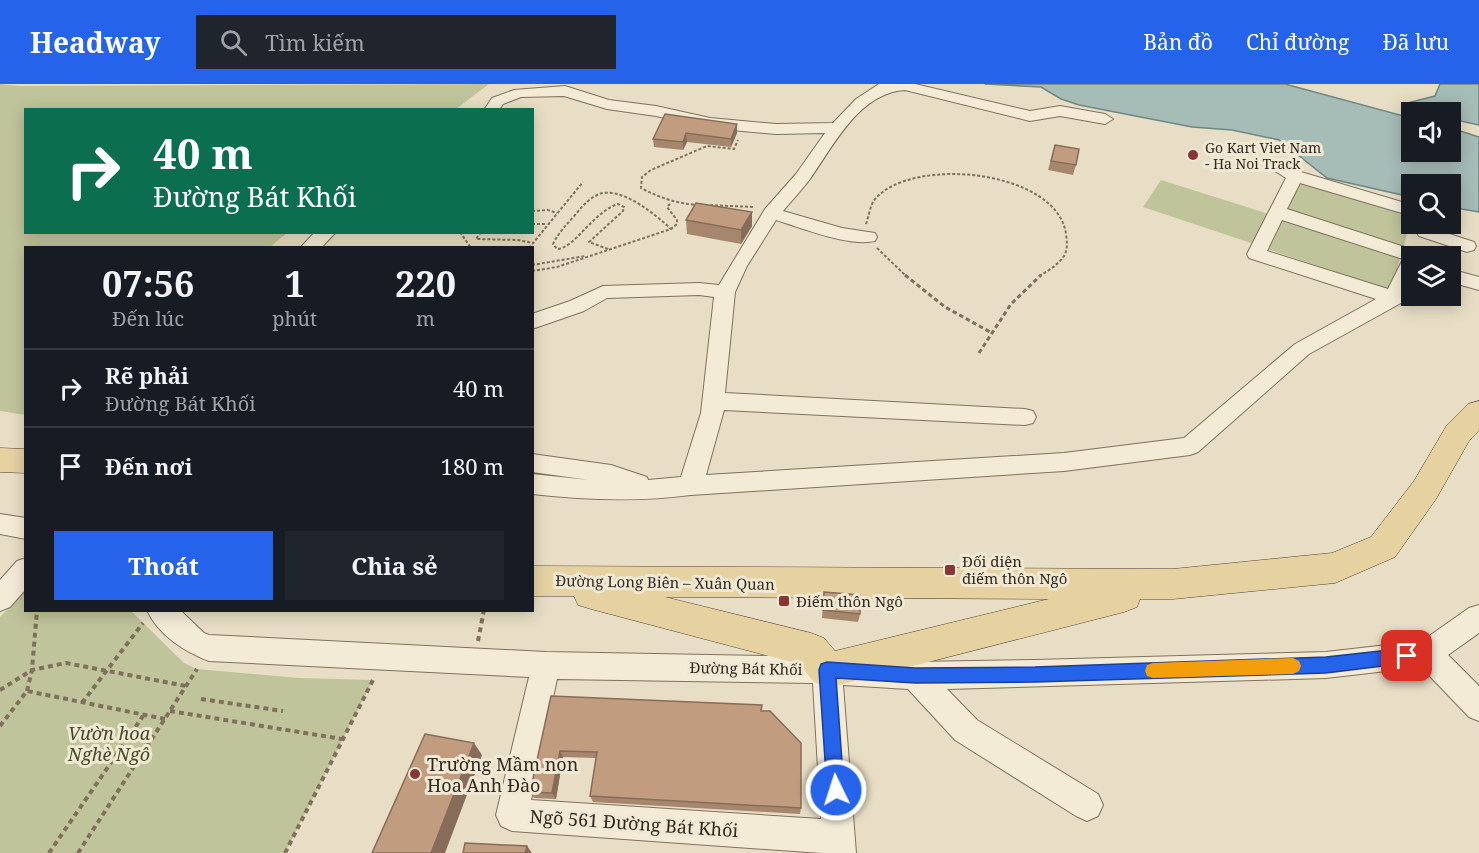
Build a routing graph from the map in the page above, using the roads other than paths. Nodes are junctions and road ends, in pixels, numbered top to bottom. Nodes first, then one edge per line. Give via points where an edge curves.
1 (492, 108) edge
2 (1105, 119) dead end
3 (837, 128) junction
4 (1272, 164) dead end
5 (1295, 176) junction
6 (1401, 208) edge
7 (1277, 212) junction
8 (771, 213) junction
9 (325, 234) edge
10 (1440, 234) edge
11 (868, 237) road end
12 (311, 246) edge
13 (1467, 246) dead end
14 (1401, 254) edge
15 (1461, 278) edge
16 (1401, 283) edge
17 (1479, 284) edge
18 (725, 292) junction
19 (1394, 298) junction
20 (534, 321) edge
21 (713, 401) junction
22 (1479, 412) edge
23 (1025, 417) dead end
24 (0, 460) edge
25 (24, 461) edge
26 (534, 463) edge
27 (534, 484) edge
28 (691, 485) junction
29 (654, 490) junction
30 (0, 525) edge
31 (24, 529) edge
32 (24, 571) edge
33 (536, 581) edge
34 (1173, 584) junction
35 (0, 599) edge
36 (152, 617) edge
37 (1479, 617) edge
38 (1427, 653) junction
39 (546, 665) junction
40 (827, 670) junction
41 (915, 675) junction
42 (1479, 707) edge
43 (1087, 805) dead end
44 (839, 845) edge

1 - 3 street via 497,101 519,93 565,91 607,104 710,123
2 - 3 street via 1060,111 1030,116 905,86 885,87 861,102
3 - 8 street via 802,178
4 - 5 street
5 - 6 street
5 - 7 street
7 - 14 street
7 - 19 street via 1256,254
8 - 11 street
8 - 18 street
9 - 12 street
10 - 13 street
15 - 17 street
16 - 19 street
18 - 20 street via 603,292
18 - 21 street
19 - 28 street via 1302,349 1190,446 1064,462
21 - 23 street
21 - 28 street
22 - 34 main road, Đường Long Biên – Xuân Quan via 1458,433 1425,490 1383,547 1335,568
24 - 25 main road
26 - 29 street via 611,474
27 - 29 street via 588,490
28 - 29 street
30 - 31 street
32 - 35 street
33 - 34 main road, Đường Long Biên – Xuân Quan
33 - 40 main road via 811,650
34 - 40 main road
36 - 39 street, Đường Bát Khối via 209,648
37 - 38 street, Đường Bát Khối
38 - 41 street, Đường Bát Khối via 1326,665
38 - 42 street
39 - 40 street, Đường Bát Khối
39 - 44 street, Ngõ 561 Đường Bát Khối via 512,815
40 - 41 street, Đường Bát Khối
40 - 44 street
41 - 43 street via 966,730

